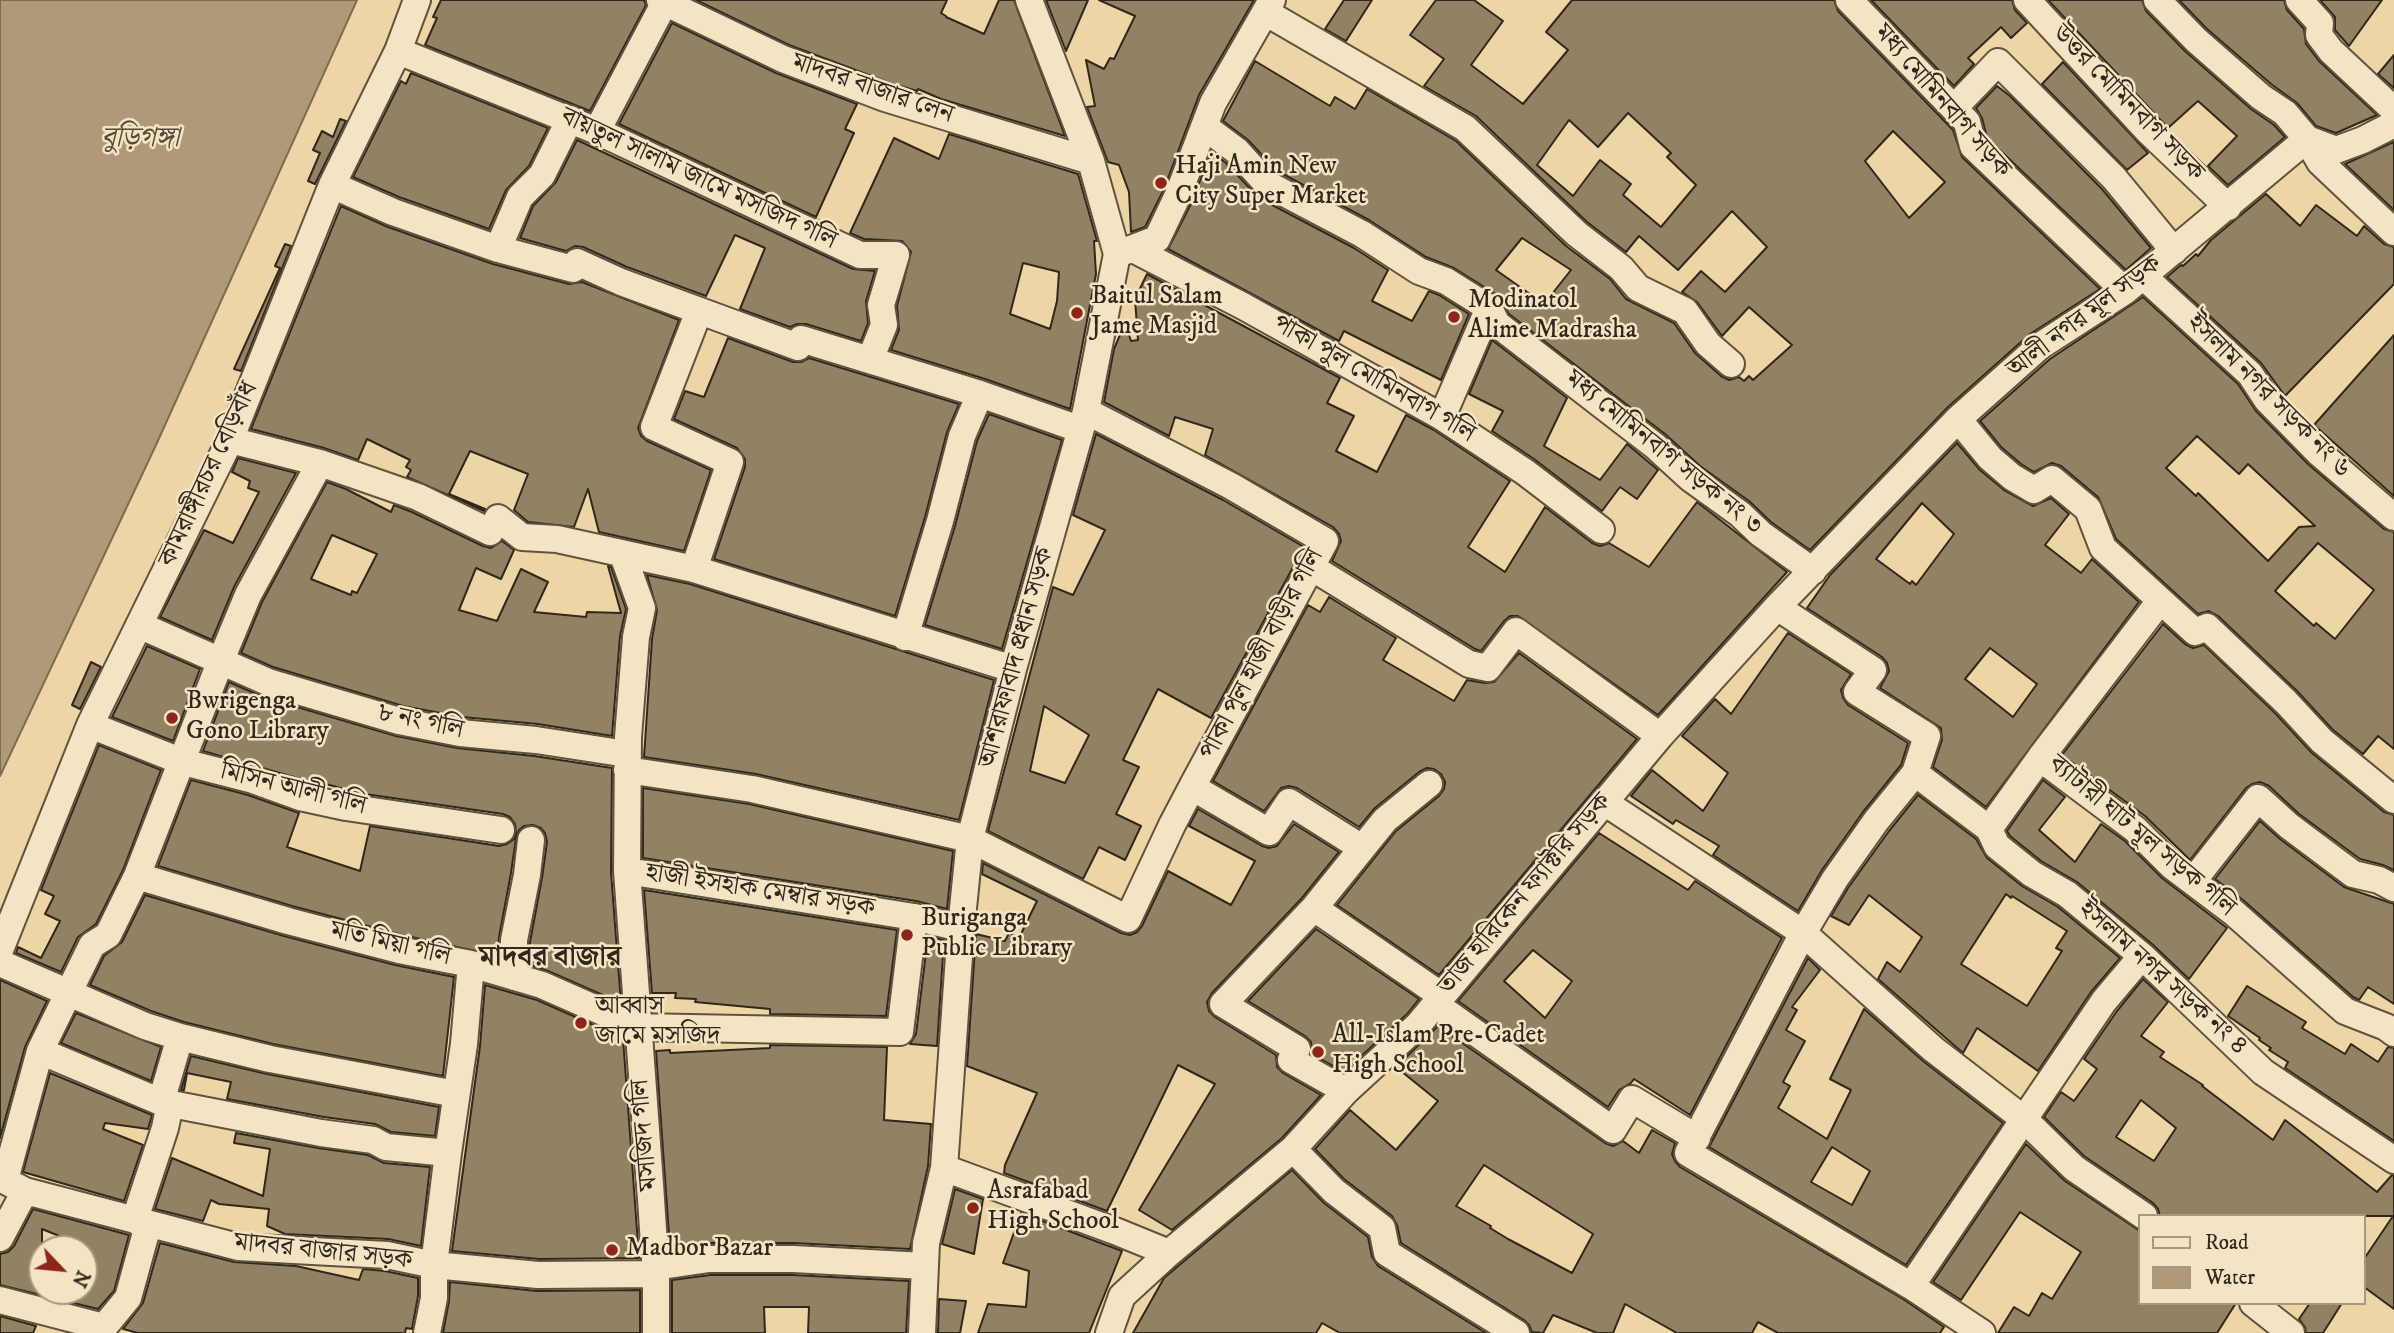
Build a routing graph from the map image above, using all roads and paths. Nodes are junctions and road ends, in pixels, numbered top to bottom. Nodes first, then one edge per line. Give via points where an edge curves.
1 (417, 0) edge
2 (1029, 0) edge
3 (1849, 0) edge
4 (2027, 0) edge
5 (2157, 0) edge
6 (2299, 0) edge
7 (664, 1) edge
8 (1268, 6) edge
9 (398, 51) junction
10 (1954, 108) junction
11 (2394, 110) edge
12 (570, 119) junction
13 (2394, 124) edge
14 (1205, 127) junction
15 (597, 131) junction
16 (2307, 139) junction
17 (1091, 161) junction
18 (332, 185) junction
19 (2228, 207) junction
20 (2394, 232) edge
21 (498, 248) junction
22 (2174, 251) junction
23 (1125, 252) junction
24 (2134, 284) junction
25 (1489, 308) junction
26 (699, 312) junction
27 (870, 360) junction
28 (1731, 364) dead end
29 (981, 394) junction
30 (1442, 417) junction
31 (1958, 419) junction
32 (1082, 420) junction
33 (230, 440) junction
34 (320, 463) junction
35 (2394, 517) edge
36 (1601, 530) dead end
37 (623, 555) junction
38 (1311, 567) junction
39 (694, 569) junction
40 (1813, 571) junction
41 (2160, 601) junction
42 (1777, 607) junction
43 (139, 625) junction
44 (905, 637) junction
45 (221, 660) junction
46 (1013, 669) junction
47 (90, 725) junction
48 (1660, 736) junction
49 (2040, 758) junction
50 (183, 762) junction
51 (627, 762) junction
52 (1915, 773) junction
53 (1429, 784) dead end
54 (1192, 787) junction
55 (2394, 800) edge
56 (1604, 802) junction
57 (1989, 829) junction
58 (501, 830) dead end
59 (970, 839) junction
60 (531, 840) dead end
61 (1362, 848) junction
62 (627, 871) junction
63 (137, 876) junction
64 (2193, 881) junction
65 (2394, 888) edge
66 (1314, 908) junction
67 (915, 917) junction
68 (961, 928) junction
69 (1803, 933) junction
70 (0, 950) edge
71 (2142, 956) junction
72 (0, 963) edge
73 (471, 964) junction
74 (514, 977) junction
75 (68, 993) junction
76 (1438, 1000) junction
77 (637, 1027) junction
78 (2394, 1032) edge
79 (180, 1037) junction
80 (40, 1051) junction
81 (1346, 1091) junction
82 (456, 1094) junction
83 (165, 1103) junction
84 (2025, 1120) junction
85 (1697, 1138) junction
86 (1293, 1149) junction
87 (448, 1153) junction
88 (2394, 1160) edge
89 (944, 1168) junction
90 (10, 1183) edge
91 (2141, 1214) edge
92 (135, 1219) junction
93 (0, 1238) edge
94 (1169, 1253) junction
95 (435, 1265) junction
96 (925, 1266) junction
97 (656, 1271) junction
98 (1911, 1286) junction
99 (0, 1300) edge
100 (2256, 1305) edge
101 (103, 1330) edge
102 (427, 1333) edge
103 (656, 1333) edge
104 (922, 1333) edge
105 (1109, 1333) edge
106 (1516, 1333) edge
107 (1982, 1333) edge
108 (2291, 1333) edge

1 - 9 street, কামরাঙ্গীরচর বেড়িবাঁধ
2 - 17 street, আশরাফাবাদ প্রধান সড়ক
3 - 10 street, মধ্য মোমিনবাগ সড়ক
4 - 19 street, উত্তর মোমিনবাগ সড়ক via 2147,130
5 - 16 street via 2196,40 2285,113
6 - 11 street via 2320,23 2319,35 2331,51
7 - 15 street
7 - 17 street, মাদবর বাজার লেন via 783,59 885,98
8 - 14 street via 1213,103
8 - 28 street via 1465,128 1638,288 1685,311 1707,344
9 - 12 street, বায়তুল সালাম জামে মসজিদ গলি
9 - 18 street, কামরাঙ্গীরচর বেড়িবাঁধ
10 - 22 street via 1998,62 2113,178
10 - 24 street, মধ্য মোমিনবাগ সড়ক via 1967,122 1973,146
12 - 15 street, বায়তুল সালাম জামে মসজিদ গলি
12 - 21 street via 542,175 520,197
13 - 16 street via 2336,150
14 - 23 street via 1157,239
14 - 25 street, মধ্য মোমিনবাগ সড়ক নং ৩ via 1237,151 1267,184
15 - 27 street, বায়তুল সালাম জামে মসজিদ গলি via 860,255 896,255 881,305 884,325
16 - 19 street, আলী নগর মূল সড়ক
16 - 20 street via 2320,162
17 - 23 street, আশরাফাবাদ প্রধান সড়ক
18 - 21 street via 393,212
18 - 33 street, কামরাঙ্গীরচর বেড়িবাঁধ
19 - 22 street, আলী নগর মূল সড়ক
21 - 26 street via 573,269 577,262
22 - 24 street, আলী নগর মূল সড়ক
23 - 30 street, পাকা পুল মোমিনবাগ গলি via 1243,306
23 - 32 street, আশরাফাবাদ প্রধান সড়ক
24 - 31 street, আলী নগর মূল সড়ক via 2040,346
24 - 35 street, ইসলাম নগর সড়ক নং ৬ via 2250,374 2267,400 2318,452
25 - 30 street
25 - 40 street, মধ্য মোমিনবাগ সড়ক নং ৩ via 1497,324
26 - 27 street via 798,347 801,339
26 - 39 street via 654,427 730,462
27 - 29 street
29 - 32 street
29 - 44 street via 959,445
30 - 36 street, পাকা পুল মোমিনবাগ গলি
31 - 40 street, আলী নগর মূল সড়ক
31 - 41 street via 2012,477 2034,490 2052,479 2088,509 2103,548
32 - 38 street, পাকা পুল হাজী বাড়ীর গলি via 1231,486 1325,541
32 - 46 street, আশরাফাবাদ প্রধান সড়ক
33 - 34 street
33 - 43 street, কামরাঙ্গীরচর বেড়িবাঁধ
34 - 37 street via 418,497 490,532 498,518 522,537 557,539
34 - 45 street via 248,595
37 - 39 street
37 - 51 street, হাজী ইসহাক মেম্বার সড়ক via 642,608
38 - 48 street via 1469,664 1488,668 1517,631
38 - 54 street, পাকা পুল হাজী বাড়ীর গলি
39 - 44 street
40 - 42 street, আলী নগর মূল সড়ক
41 - 49 street, ব্যাটারী ঘাট মূল সড়ক গলি
41 - 55 street via 2195,632 2207,627 2322,741
42 - 48 street, তাজ হারিকেন ফ্যাক্টরি সড়ক
42 - 52 street via 1873,670 1857,692 1927,736
43 - 45 street, ৮ নং গলি
43 - 47 street, কামরাঙ্গীরচর বেড়িবাঁধ
44 - 46 street
45 - 50 street
45 - 51 street, ৮ নং গলি via 268,682 399,721 460,733 536,740
46 - 59 street, আশরাফাবাদ প্রধান সড়ক
47 - 50 street, মিসিন আলী গলি
47 - 70 street, কামরাঙ্গীরচর বেড়িবাঁধ
48 - 56 street, তাজ হারিকেন ফ্যাক্টরি সড়ক
49 - 57 street
49 - 64 street, ব্যাটারী ঘাট মূল সড়ক গলি via 2135,829
50 - 58 street, মিসিন আলী গলি via 346,807
50 - 63 street
51 - 59 street
51 - 62 street, হাজী ইসহাক মেম্বার সড়ক
52 - 57 street, ইসলাম নগর সড়ক নং ৪
52 - 69 street via 1835,878
53 - 61 street via 1385,820
54 - 59 street, পাকা পুল হাজী বাড়ীর গলি via 1128,919
54 - 61 street via 1269,832 1289,802
56 - 69 street
56 - 76 street, তাজ হারিকেন ফ্যাক্টরি সড়ক
57 - 71 street, ইসলাম নগর সড়ক নং ৪ via 1997,846 2067,894
59 - 68 street, আশরাফাবাদ প্রধান সড়ক
60 - 74 street via 514,940
61 - 66 street
62 - 67 street, হাজী ইসহাক মেম্বার সড়ক
62 - 77 street, মসজিদ গলি
63 - 73 street, মতি মিয়া গলি via 288,921
63 - 75 street via 108,935 92,945
64 - 65 street via 2258,798 2353,874
64 - 78 street, ব্যাটারী ঘাট মূল সড়ক গলি via 2345,1011
66 - 76 street
66 - 81 street via 1223,1004 1297,1049 1291,1060
67 - 68 street, হাজী ইসহাক মেম্বার সড়ক
67 - 77 street, মতি মিয়া গলি via 900,1032
68 - 89 street, আশরাফাবাদ প্রধান সড়ক
69 - 84 street via 1933,1049
69 - 85 street
71 - 84 street via 2104,1001
71 - 88 street, ইসলাম নগর সড়ক নং ৪ via 2263,1072
72 - 75 street
73 - 74 street, মতি মিয়া গলি
73 - 82 street
74 - 77 street, মতি মিয়া গলি
75 - 79 street
75 - 80 street
76 - 81 street, তাজ হারিকেন ফ্যাক্টরি সড়ক via 1418,1025
76 - 85 street via 1613,1130 1632,1099
77 - 97 street, মসজিদ গলি
79 - 82 street
79 - 83 street
80 - 83 street
80 - 90 street
81 - 86 street, তাজ হারিকেন ফ্যাক্টরি সড়ক
82 - 87 street
83 - 87 street via 373,1140 386,1147
83 - 92 street via 164,1128
84 - 91 street via 2074,1168
84 - 98 street
85 - 98 street via 1688,1153
86 - 94 street, তাজ হারিকেন ফ্যাক্টরি সড়ক
86 - 106 street via 1334,1191 1382,1228 1387,1253
87 - 95 street
89 - 94 street
89 - 96 street, আশরাফাবাদ প্রধান সড়ক
90 - 92 street, মাদবর বাজার সড়ক
90 - 93 street
92 - 95 street, মাদবর বাজার সড়ক via 238,1247 387,1255
92 - 101 street via 147,1229 128,1298
94 - 105 street, তাজ হারিকেন ফ্যাক্টরি সড়ক via 1122,1296
95 - 97 street, মাদবর বাজার সড়ক via 538,1275
95 - 102 street
96 - 97 street, মাদবর বাজার সড়ক via 709,1259
96 - 104 street, আশরাফাবাদ প্রধান সড়ক
97 - 103 street, মসজিদ গলি
98 - 107 street
99 - 101 street
100 - 108 street

